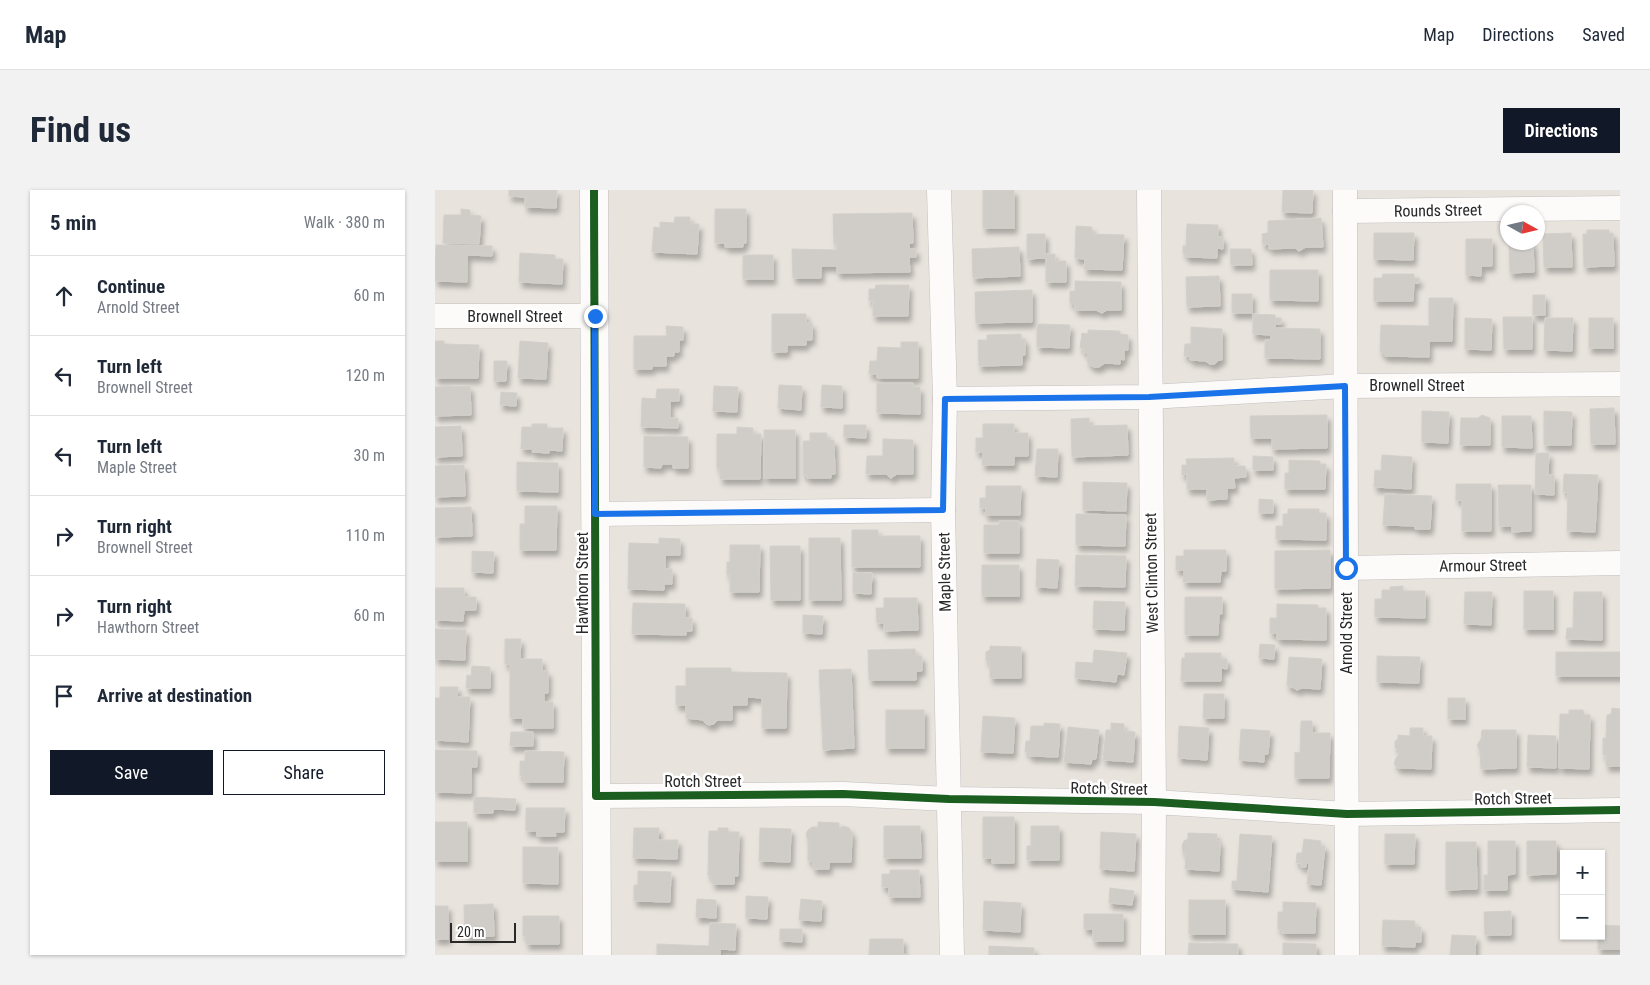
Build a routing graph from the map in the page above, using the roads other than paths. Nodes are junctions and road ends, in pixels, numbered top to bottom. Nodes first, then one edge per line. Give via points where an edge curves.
1 (595, 190) edge
2 (939, 190) edge
3 (1149, 190) edge
4 (1345, 201) edge
5 (1620, 208) edge
6 (435, 316) edge
7 (595, 316) junction
8 (1620, 384) edge
9 (1345, 386) junction
10 (1149, 397) junction
11 (945, 399) junction
12 (943, 510) junction
13 (595, 514) junction
14 (1620, 563) edge
15 (1346, 568) junction
16 (596, 796) junction
17 (949, 798) junction
18 (1154, 802) junction
19 (1620, 810) edge
20 (1347, 814) junction
21 (597, 955) edge
22 (952, 955) edge
23 (1153, 955) edge
24 (1347, 955) edge

1 - 7 main road, Hawthorn Street
2 - 11 street, Maple Street
3 - 10 street, West Clinton Street
4 - 5 street, Rounds Street
4 - 9 street, Arnold Street
6 - 7 street, Brownell Street
7 - 13 main road, Hawthorn Street
8 - 9 street, Brownell Street
9 - 10 street, Brownell Street
9 - 15 street, Arnold Street
10 - 11 street, Brownell Street
10 - 18 street, West Clinton Street
11 - 12 street, Maple Street
12 - 13 street
12 - 17 street, Maple Street
13 - 16 main road, Hawthorn Street
14 - 15 street, Armour Street
15 - 20 street, Arnold Street
16 - 17 street, Rotch Street via 843,794
16 - 21 main road, Hawthorn Street
17 - 18 street, Rotch Street
17 - 22 street, Maple Street
18 - 20 street, Rotch Street
18 - 23 street, West Clinton Street
19 - 20 street, Rotch Street
20 - 24 street, Arnold Street

